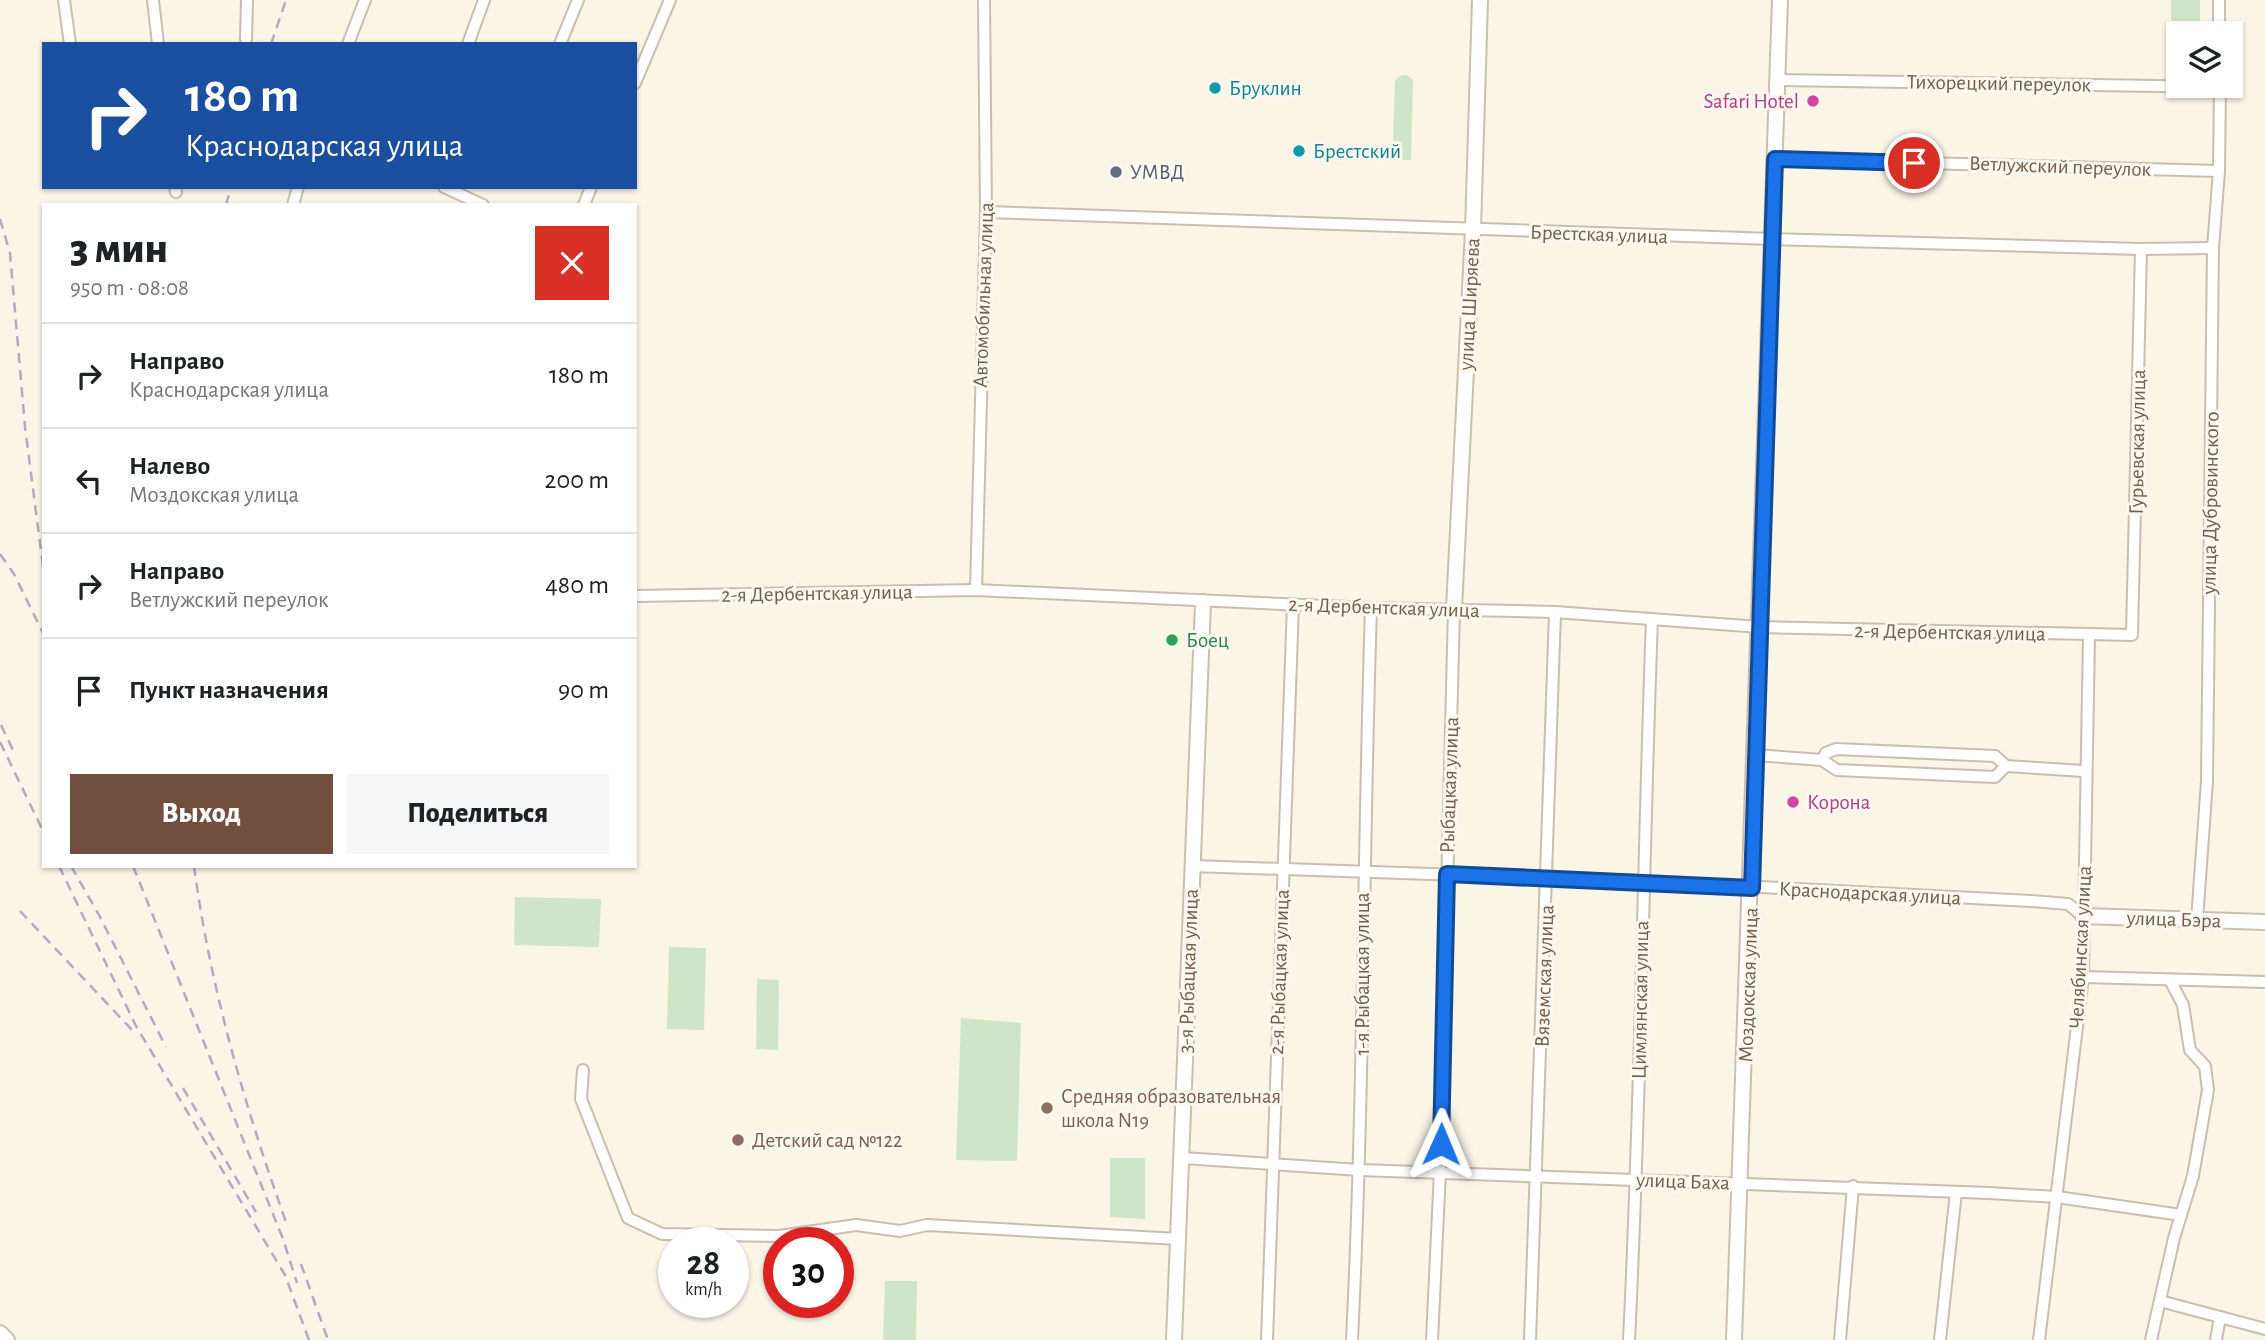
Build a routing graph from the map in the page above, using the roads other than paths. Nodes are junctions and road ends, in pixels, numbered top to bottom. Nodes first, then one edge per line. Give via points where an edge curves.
1 (64, 0) edge
2 (153, 0) edge
3 (247, 0) edge
4 (365, 0) edge
5 (484, 0) edge
6 (578, 0) edge
7 (670, 0) edge
8 (984, 0) edge
9 (1480, 0) edge
10 (1780, 0) edge
11 (2219, 0) edge
12 (2219, 21) edge
13 (246, 39) dead end
14 (70, 42) edge
15 (158, 42) edge
16 (349, 42) edge
17 (469, 42) edge
18 (561, 42) edge
19 (637, 78) edge
20 (1778, 80) junction
21 (2166, 86) edge
22 (2220, 98) edge
23 (1775, 159) junction
24 (2219, 171) junction
25 (448, 189) edge
26 (479, 203) edge
27 (986, 212) junction
28 (1473, 230) junction
29 (1773, 239) junction
30 (2213, 248) junction
31 (2141, 249) junction
32 (976, 590) junction
33 (637, 596) edge
34 (1203, 602) junction
35 (1293, 604) junction
36 (1371, 608) junction
37 (1454, 609) junction
38 (1555, 612) junction
39 (1652, 619) junction
40 (1760, 628) junction
41 (2132, 635) joint
42 (2089, 636) junction
43 (1756, 755) junction
44 (1822, 760) junction
45 (2006, 766) junction
46 (2084, 771) junction
47 (1192, 866) junction
48 (1282, 868) junction
49 (1363, 872) junction
50 (1447, 874) junction
51 (1547, 877) junction
52 (1642, 881) junction
53 (1752, 888) junction
54 (2083, 916) junction
55 (2197, 920) junction
56 (2265, 922) edge
57 (2083, 977) junction
58 (2170, 980) junction
59 (2265, 982) edge
60 (583, 1070) dead end
61 (1183, 1158) junction
62 (1273, 1166) junction
63 (1360, 1170) junction
64 (1440, 1171) junction
65 (1536, 1177) junction
66 (1637, 1180) junction
67 (1740, 1182) junction
68 (1853, 1186) junction
69 (1956, 1192) junction
70 (2057, 1197) junction
71 (2181, 1215) junction
72 (1179, 1239) junction
73 (2160, 1301) junction
74 (2220, 1317) junction
75 (2265, 1329) edge
76 (0, 1333) edge
77 (7, 1340) edge
78 (1174, 1340) edge
79 (1266, 1340) edge
80 (1352, 1340) edge
81 (1432, 1340) edge
82 (1530, 1340) edge
83 (1629, 1340) edge
84 (1734, 1340) edge
85 (1840, 1340) edge
86 (1940, 1340) edge
87 (2039, 1340) edge
88 (2151, 1340) edge
89 (2216, 1340) edge

1 - 14 street
2 - 15 street
3 - 13 street
4 - 16 street
5 - 17 street
6 - 18 street
7 - 19 street
8 - 27 street, Автомобильная улица
9 - 28 main road, улица Ширяева
10 - 20 main road, Моздокская улица
11 - 12 street
20 - 21 street, Тихорецкий переулок
20 - 23 main road, Моздокская улица
22 - 24 street, улица Дубровинского
23 - 24 street, Ветлужский переулок
23 - 29 main road, Моздокская улица
24 - 30 street, улица Дубровинского
25 - 26 street
27 - 28 street, Брестская улица
27 - 32 street, Автомобильная улица
28 - 29 street, Брестская улица
28 - 37 main road, улица Ширяева
29 - 31 street, Брестская улица
29 - 40 main road, Моздокская улица
30 - 31 street, Брестская улица
30 - 55 street, улица Дубровинского via 2207,781
31 - 41 street, Гурьевская улица
32 - 33 street, 2-я Дербентская улица
32 - 34 street, 2-я Дербентская улица
34 - 35 street, 2-я Дербентская улица
34 - 47 main road, 3-я Рыбацкая улица
35 - 36 street, 2-я Дербентская улица
35 - 48 street, 2-я Рыбацкая улица
36 - 37 street, 2-я Дербентская улица
36 - 49 street, 1-я Рыбацкая улица
37 - 38 street, 2-я Дербентская улица
37 - 50 street, Рыбацкая улица
38 - 39 street, 2-я Дербентская улица
38 - 51 street, Вяземская улица
39 - 40 street, 2-я Дербентская улица
39 - 52 street, Цимлянская улица
40 - 42 street, 2-я Дербентская улица
40 - 43 main road, Моздокская улица
41 - 42 street, 2-я Дербентская улица
42 - 46 street, Челябинская улица
43 - 44 street
43 - 53 main road, Моздокская улица
44 - 45 street via 1837,770 1995,777
44 - 45 street via 1836,749 1995,756
45 - 46 street
46 - 54 street, Челябинская улица
47 - 48 street, Краснодарская улица
47 - 61 main road, 3-я Рыбацкая улица
48 - 49 street, Краснодарская улица
48 - 62 street, 2-я Рыбацкая улица
49 - 50 street, Краснодарская улица
49 - 63 street, 1-я Рыбацкая улица
50 - 51 street, Краснодарская улица
50 - 64 street, Рыбацкая улица
51 - 52 street, Краснодарская улица
51 - 65 street, Вяземская улица
52 - 53 street, Краснодарская улица
52 - 66 street, Цимлянская улица
53 - 54 street, Краснодарская улица via 2068,904
53 - 67 main road, Моздокская улица
54 - 55 main road, улица Бэра
54 - 57 street, Челябинская улица
55 - 56 main road, улица Бэра
57 - 58 street
57 - 70 street, Челябинская улица
58 - 59 street
58 - 71 street via 2182,1005 2190,1049 2205,1066 2208,1090
60 - 72 street via 581,1100 628,1218 662,1234 779,1236 856,1225 900,1231 927,1224
61 - 62 street, улица Баха
61 - 72 main road, 3-я Рыбацкая улица
62 - 63 street, улица Баха
62 - 79 street, 2-я Рыбацкая улица
63 - 64 street, улица Баха
63 - 80 street, 1-я Рыбацкая улица
64 - 65 street, улица Баха
64 - 81 street, Рыбацкая улица
65 - 66 street, улица Баха
65 - 82 street, Вяземская улица
66 - 67 street, улица Баха
66 - 83 street, Цимлянская улица
67 - 68 street, улица Баха
67 - 84 main road, Моздокская улица
68 - 69 street, улица Баха
68 - 85 street
69 - 70 street, улица Баха
69 - 86 street
70 - 71 street, улица Баха
70 - 87 street, Челябинская улица
71 - 73 street
72 - 78 main road, 3-я Рыбацкая улица
73 - 74 street
73 - 88 street
74 - 75 street
74 - 89 street
76 - 77 main road

